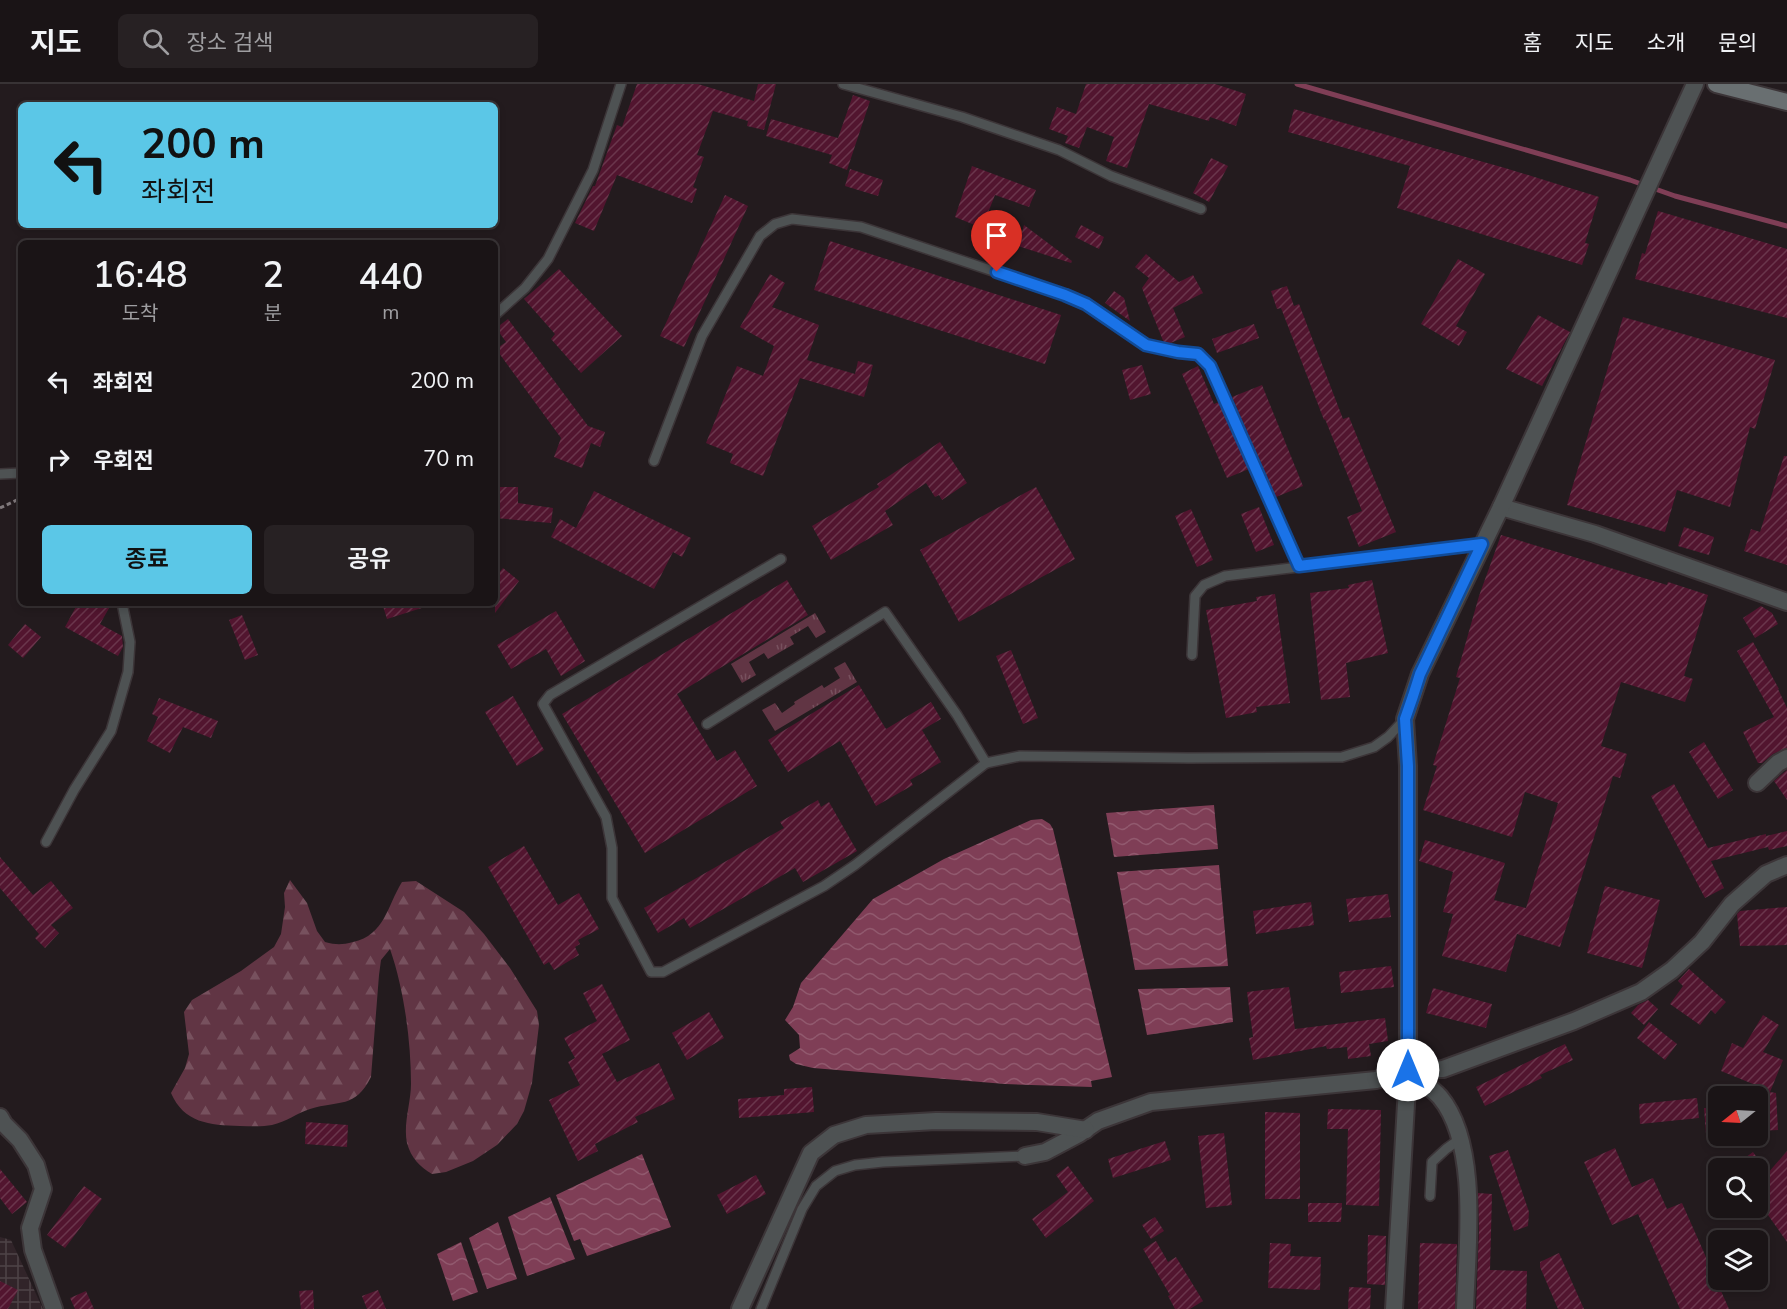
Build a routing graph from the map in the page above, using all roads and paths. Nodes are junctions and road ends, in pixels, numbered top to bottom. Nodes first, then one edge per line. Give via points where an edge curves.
1 (621, 84) edge
2 (843, 84) edge
3 (1695, 84) edge
4 (1716, 84) edge
5 (1787, 102) edge
6 (1201, 209) dead end
7 (498, 312) edge
8 (654, 461) dead end
9 (18, 473) edge
10 (0, 474) edge
11 (18, 499) edge
12 (1502, 507) junction
13 (0, 508) edge
14 (1482, 544) junction
15 (781, 558) dead end
16 (1299, 566) junction
17 (1787, 602) edge
18 (123, 606) edge
19 (1192, 655) dead end
20 (1405, 719) junction
21 (707, 724) dead end
22 (1787, 758) edge
23 (986, 763) junction
24 (1757, 783) dead end
25 (46, 842) dead end
26 (1787, 865) edge
27 (1408, 1070) junction
28 (0, 1117) edge
29 (1086, 1130) junction
30 (1460, 1139) junction
31 (1025, 1156) joint
32 (1430, 1196) dead end
33 (54, 1309) edge
34 (740, 1309) edge
35 (760, 1309) edge
36 (1394, 1309) edge
37 (1465, 1309) edge

1 - 7 lane via 593,170 548,259 525,288
2 - 6 lane via 962,117 1048,147 1111,176
3 - 12 street
4 - 5 main road
8 - 16 lane via 702,336 760,236 775,224 792,219 861,227 1065,295 1086,304 1146,345 1198,354 1210,366
9 - 10 lane
11 - 13 path
12 - 14 street
12 - 17 street via 1595,534
14 - 16 lane
14 - 20 street via 1420,674
15 - 23 lane via 550,695 543,704 606,817 612,848 612,898 651,972 663,972 824,886
16 - 19 lane via 1225,576 1204,585 1195,596
18 - 25 lane via 130,642 128,672 111,731
20 - 23 lane via 1374,747 1342,757 1020,756
20 - 27 street
21 - 23 lane via 885,612
22 - 24 street
26 - 27 street via 1766,874 1732,904 1680,963 1641,992 1443,1069
27 - 29 street via 1376,1080 1151,1102 1098,1121
27 - 30 street via 1440,1098
27 - 36 street
28 - 33 street via 20,1140 41,1181 43,1190 30,1228 33,1250
29 - 31 street via 1045,1152
29 - 34 street via 1037,1122 936,1121 866,1125 834,1136 811,1153
30 - 32 lane via 1432,1162
30 - 37 street via 1468,1188
31 - 35 lane via 883,1162 835,1172 816,1186 802,1209

